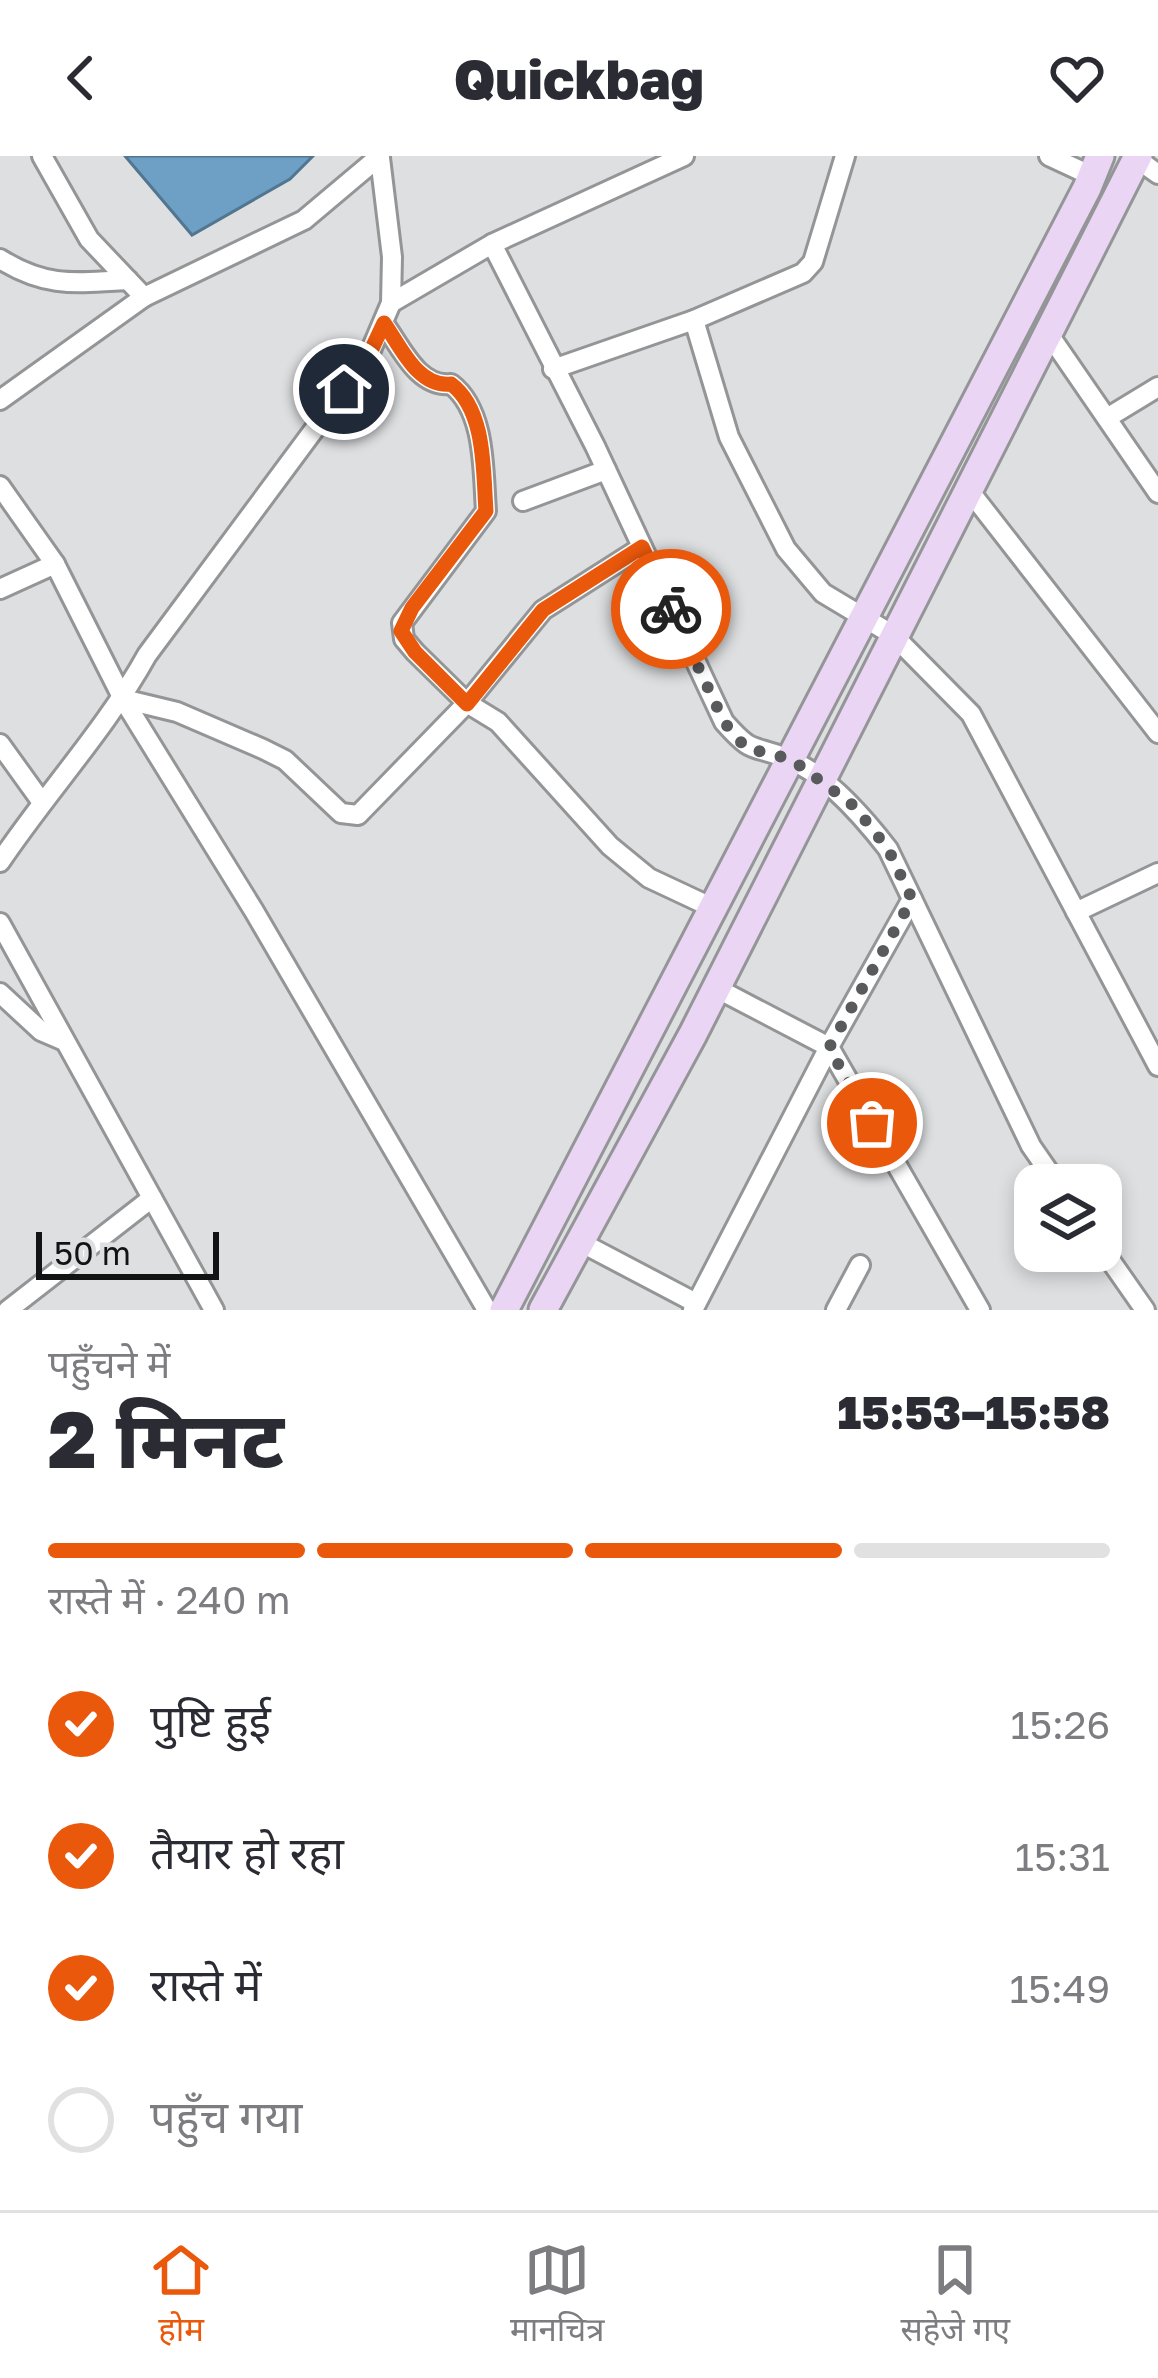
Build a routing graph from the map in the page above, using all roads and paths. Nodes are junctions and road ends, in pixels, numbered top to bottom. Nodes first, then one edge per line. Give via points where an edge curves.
1 (42, 156) edge
2 (684, 156) edge
3 (845, 156) edge
4 (1049, 156) edge
5 (380, 157) edge
6 (1144, 163) edge
7 (1096, 166) edge
8 (492, 244) junction
9 (0, 259) edge
10 (128, 280) junction
11 (144, 297) junction
12 (391, 303) junction
13 (694, 320) junction
14 (384, 323) junction
15 (1048, 333) junction
16 (553, 369) junction
17 (1158, 387) edge
18 (0, 400) edge
19 (1107, 418) junction
20 (606, 470) junction
21 (0, 486) edge
22 (968, 489) junction
23 (1158, 493) edge
24 (523, 501) dead end
25 (642, 547) junction
26 (55, 564) junction
27 (0, 589) edge
28 (863, 619) junction
29 (893, 634) junction
30 (123, 699) junction
31 (467, 704) junction
32 (1158, 733) edge
33 (0, 744) edge
34 (791, 759) junction
35 (820, 781) junction
36 (40, 801) junction
37 (0, 862) edge
38 (1158, 873) edge
39 (912, 899) junction
40 (713, 908) junction
41 (1076, 912) junction
42 (0, 923) edge
43 (716, 988) junction
44 (0, 993) edge
45 (62, 1040) junction
46 (829, 1048) junction
47 (1158, 1066) edge
48 (1043, 1164) edge
49 (152, 1198) junction
50 (580, 1242) junction
51 (860, 1265) dead end
52 (1118, 1272) edge
53 (694, 1306) edge
54 (8, 1310) edge
55 (214, 1310) edge
56 (487, 1310) edge
57 (503, 1310) edge
58 (543, 1310) edge
59 (836, 1310) edge
60 (980, 1310) edge
61 (1145, 1310) edge

1 - 10 street via 89,239
2 - 8 street
3 - 13 street via 803,273
4 - 7 street
5 - 11 street via 304,220
5 - 12 street
6 - 15 street
7 - 28 street
8 - 12 street
8 - 16 street
9 - 10 street via 43,281
10 - 11 street
11 - 18 street
12 - 14 street
13 - 16 street
13 - 28 street via 729,437 786,549 823,593
14 - 30 street via 368,357 147,655
14 - 31 street via 423,377 461,392 481,434 486,511 401,631
15 - 19 street
15 - 22 street
16 - 20 street
17 - 19 street
19 - 23 street
20 - 24 street
20 - 25 street
21 - 26 street
22 - 29 street
22 - 32 street
25 - 31 street via 543,610
25 - 34 street via 724,722 746,748
26 - 27 street
26 - 30 street
28 - 29 street
28 - 34 street
29 - 35 street
29 - 41 street via 971,714
30 - 31 street via 177,712 274,754 350,816
30 - 36 street
30 - 56 street
31 - 40 street via 498,722 610,846 649,878
33 - 36 street
34 - 35 street
34 - 40 street
35 - 39 street via 877,834
35 - 43 street
36 - 37 street
38 - 41 street
39 - 46 street
39 - 48 street
40 - 57 street
41 - 47 street
42 - 45 street
43 - 46 street
43 - 50 street
44 - 45 street via 40,1031
45 - 49 street
46 - 53 street
46 - 60 street
49 - 54 street
49 - 55 street
50 - 53 street
50 - 58 street
51 - 59 street
52 - 61 street

